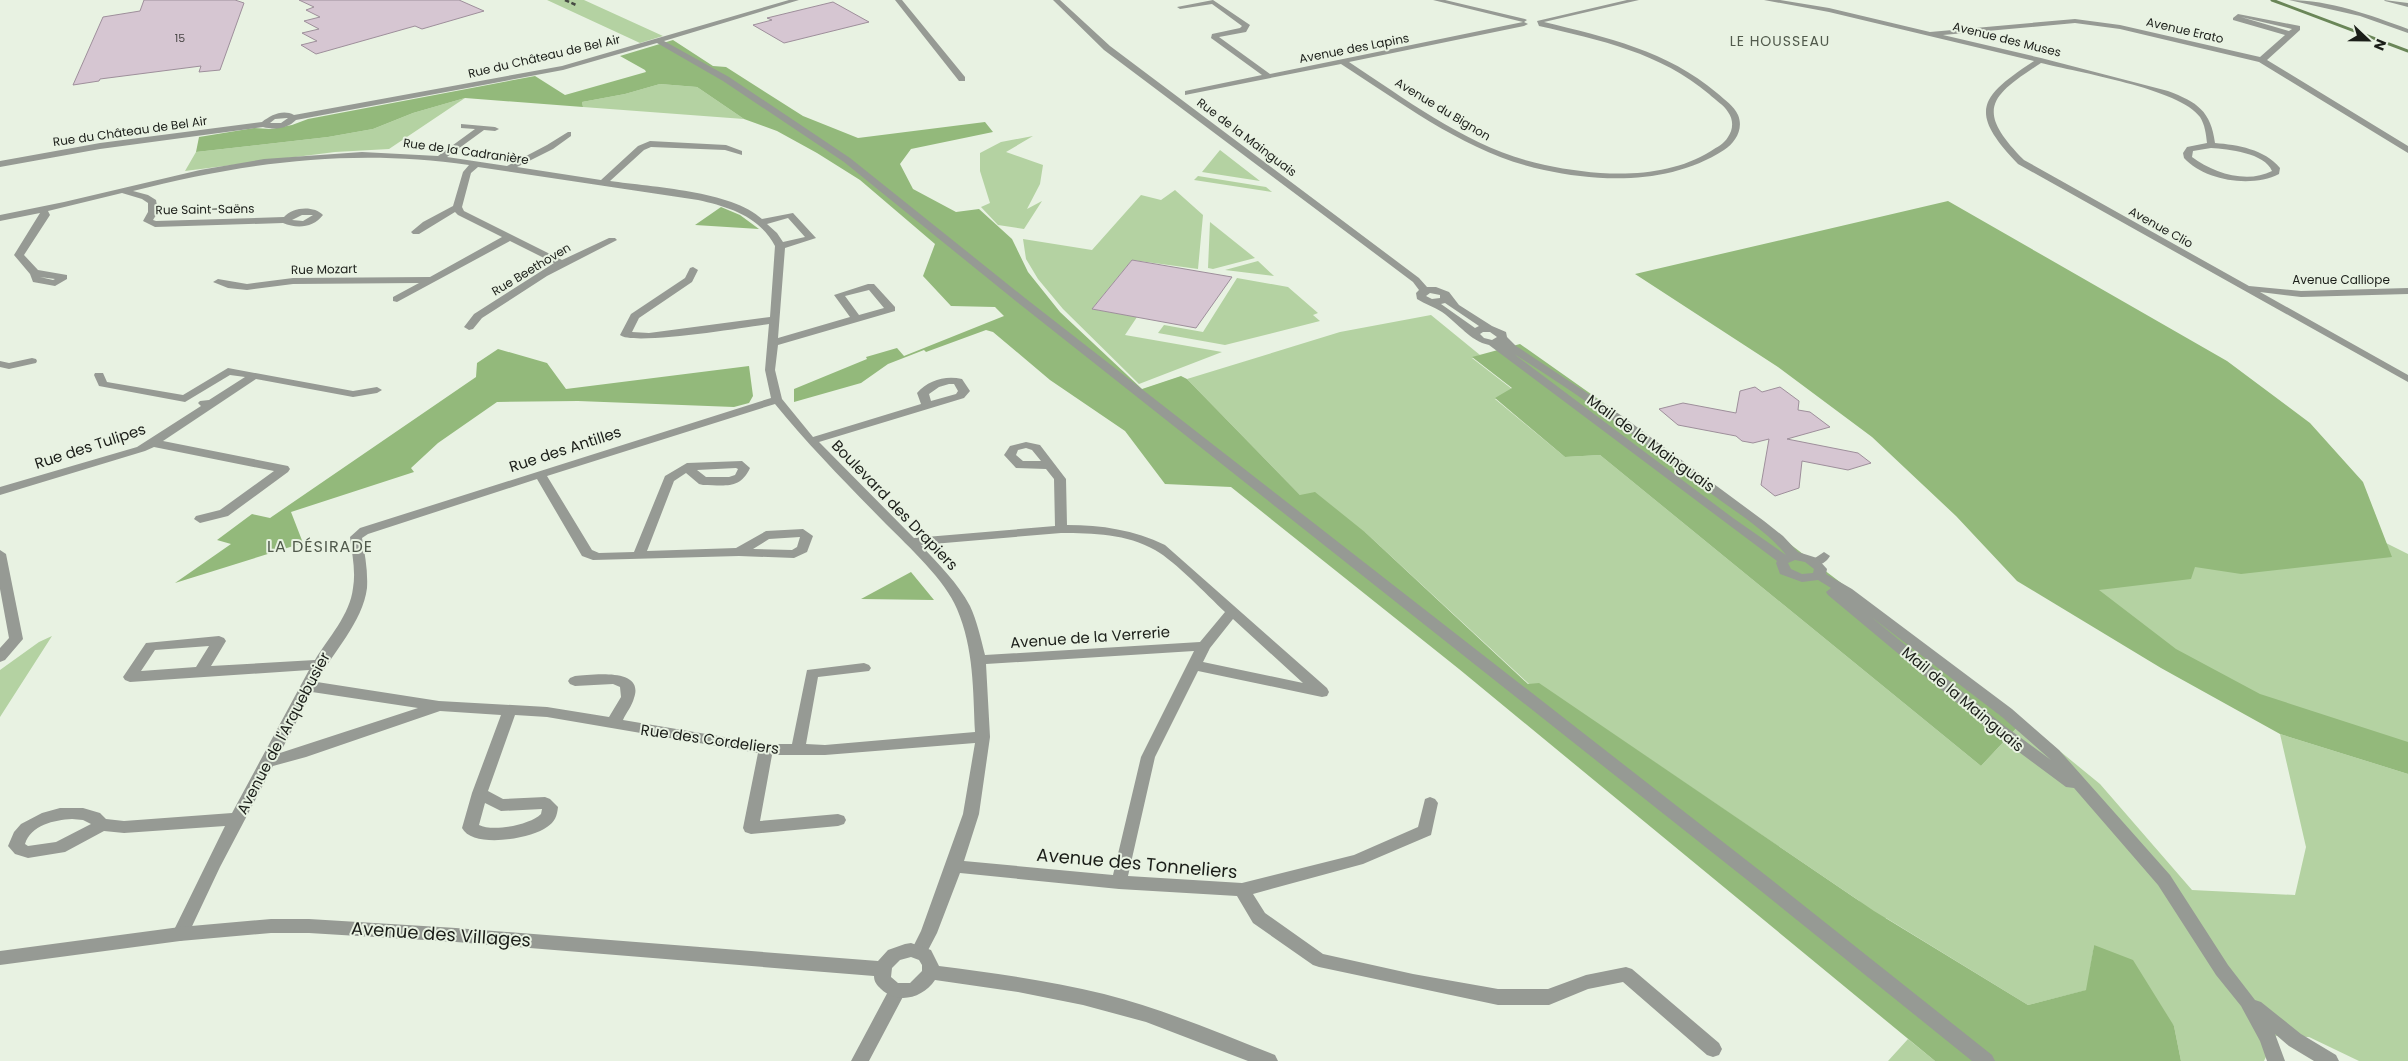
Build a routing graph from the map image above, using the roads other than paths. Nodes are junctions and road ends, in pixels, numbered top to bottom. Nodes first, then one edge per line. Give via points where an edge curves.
1 (796, 0) edge
2 (898, 0) edge
3 (1056, 0) edge
4 (1436, 0) edge
5 (1636, 0) edge
6 (1767, 0) edge
7 (1828, 0) edge
8 (2292, 0) edge
9 (2387, 0) edge
10 (2408, 5) edge
11 (1180, 7) dead end
12 (1817, 8) junction
13 (1524, 22) junction
14 (1541, 22) junction
15 (2408, 31) edge
16 (1932, 34) junction
17 (2292, 34) junction
18 (659, 41) junction
19 (2041, 60) junction
20 (2262, 60) junction
21 (1343, 62) junction
22 (1268, 76) junction
23 (962, 79) dead end
24 (1188, 92) dead end
25 (464, 126) dead end
26 (482, 128) junction
27 (495, 129) dead end
28 (568, 134) dead end
29 (2211, 145) junction
30 (2408, 150) edge
31 (739, 153) dead end
32 (440, 158) junction
33 (0, 164) edge
34 (476, 164) junction
35 (507, 169) junction
36 (603, 183) junction
37 (122, 190) junction
38 (457, 207) junction
39 (43, 209) junction
40 (0, 218) edge
41 (286, 220) dead end
42 (763, 222) junction
43 (416, 232) dead end
44 (508, 238) junction
45 (612, 240) dead end
46 (780, 246) junction
47 (562, 264) junction
48 (693, 270) dead end
49 (35, 273) dead end
50 (431, 280) junction
51 (218, 282) dead end
52 (2244, 287) junction
53 (1425, 291) junction
54 (2408, 291) edge
55 (1446, 298) junction
56 (397, 300) dead end
57 (1430, 302) junction
58 (856, 318) junction
59 (774, 320) junction
60 (468, 327) dead end
61 (1490, 329) junction
62 (1475, 333) junction
63 (1497, 340) junction
64 (772, 343) junction
65 (32, 361) dead end
66 (0, 364) edge
67 (99, 375) dead end
68 (254, 376) junction
69 (2408, 379) edge
70 (377, 390) dead end
71 (185, 399) junction
72 (778, 400) junction
73 (211, 404) junction
74 (927, 404) dead end
75 (811, 441) junction
76 (153, 443) junction
77 (1049, 465) dead end
78 (687, 467) dead end
79 (540, 474) junction
80 (0, 491) edge
81 (200, 519) dead end
82 (1061, 529) junction
83 (364, 531) joint
84 (912, 542) junction
85 (740, 552) dead end
86 (0, 554) edge
87 (639, 556) junction
88 (1789, 558) junction
89 (1818, 568) junction
90 (3, 580) edge
91 (1232, 612) junction
92 (1204, 646) junction
93 (0, 657) edge
94 (979, 660) junction
95 (1194, 665) junction
96 (319, 666) junction
97 (864, 668) dead end
98 (200, 672) junction
99 (575, 682) dead end
100 (308, 686) junction
101 (439, 706) junction
102 (510, 709) junction
103 (613, 724) junction
104 (983, 737) junction
105 (766, 749) junction
106 (798, 750) junction
107 (268, 761) junction
108 (480, 792) junction
109 (1430, 803) dead end
110 (237, 819) junction
111 (838, 820) dead end
112 (102, 825) junction
113 (954, 866) junction
114 (1118, 882) junction
115 (1242, 890) junction
116 (180, 934) junction
117 (920, 951) junction
118 (0, 958) edge
119 (883, 969) junction
120 (931, 972) junction
121 (897, 991) junction
122 (2247, 1001) junction
123 (1713, 1048) dead end
124 (860, 1061) edge
125 (1269, 1061) edge
126 (1986, 1061) edge
127 (2276, 1061) edge
128 (2330, 1061) edge

1 - 18 street, Rue du Château de Bel Air
2 - 23 street
3 - 53 street, Rue de la Mainguais via 1107,48 1416,280
4 - 13 street
5 - 14 street
6 - 12 street, Avenue des Muses
7 - 12 street
8 - 15 street via 2362,14
9 - 10 street
11 - 22 street via 1212,2 1246,26 1244,30 1219,34 1215,38
12 - 16 street, Avenue des Muses
13 - 14 street
13 - 21 street, Avenue des Lapins
14 - 21 street, Avenue du Bignon via 1661,59 1702,82 1733,114 1736,126 1733,140 1714,156 1694,164 1640,176 1567,171 1521,162 1457,134
16 - 19 street, Avenue des Muses
16 - 20 street, Avenue Erato via 2075,21 2120,26
17 - 17 street via 2270,27 2235,19 2240,15 2297,28
17 - 20 street
18 - 33 street, Rue du Château de Bel Air via 537,73 293,118 277,116 264,124 100,146
18 - 126 street via 726,79 847,160
19 - 29 street, Avenue des Muses via 2174,96 2206,119
19 - 52 street, Avenue Clio via 1994,96 1991,120 2007,148 2021,162
20 - 30 street, Avenue Erato
21 - 22 street, Avenue des Lapins
22 - 24 street, Avenue des Lapins
25 - 26 street
26 - 27 street
26 - 32 street
28 - 35 street
29 - 29 street via 2190,149 2188,158 2205,169 2234,177 2262,178 2276,172 2276,168 2263,157
31 - 36 street via 726,148 650,144 641,148
32 - 34 street, Rue de la Cadranière
32 - 37 street, Rue de la Cadranière via 381,154 319,157 211,171
34 - 35 street, Rue de la Cadranière
34 - 38 street via 467,172
35 - 36 street, Rue de la Cadranière
36 - 42 street, Rue de la Cadranière via 711,200 751,214
37 - 39 street, Rue de la Cadranière
37 - 41 street, Rue Saint-Saëns via 153,202 153,212 148,221 155,224
38 - 43 street
38 - 44 street via 461,213
39 - 40 street, Rue de la Cadranière
39 - 49 street via 45,215 19,254
42 - 46 street, Rue de la Cadranière
42 - 46 street via 790,215 812,238
44 - 47 street
44 - 50 street, Rue Mozart
45 - 47 street, Rue Beethoven
46 - 59 street
47 - 60 street, Rue Beethoven via 478,316
48 - 59 street via 689,280 636,316 625,335 649,336
50 - 51 street, Rue Mozart via 292,282 256,288 233,287
50 - 56 street, Rue Mozart
52 - 54 street, Avenue Calliope via 2301,294
52 - 69 street, Avenue Clio
53 - 55 street via 1440,291
53 - 57 street via 1421,297
55 - 57 street
55 - 61 street
57 - 62 street
58 - 58 street via 882,311 891,308 871,286 838,295
58 - 64 street
59 - 64 street, Boulevard des Drapiers
61 - 62 street via 1480,329
61 - 63 street via 1500,332
62 - 63 street via 1480,340
63 - 88 street, Mail de la Mainguais via 1729,522
64 - 72 street, Boulevard des Drapiers via 770,370
65 - 66 street via 9,366
67 - 71 street via 103,384
68 - 70 street via 353,394
68 - 71 street via 228,371
68 - 73 street, Rue des Tulipes
71 - 73 street
72 - 75 street, Boulevard des Drapiers
72 - 79 street, Rue des Antilles
73 - 76 street, Rue des Tulipes
74 - 75 street
75 - 84 street, Boulevard des Drapiers
76 - 80 street, Rue des Tulipes
76 - 81 street via 284,469 224,513
77 - 82 street via 1060,479
78 - 87 street via 669,479
79 - 83 street, Rue des Antilles
79 - 87 street via 587,553 598,557
82 - 84 street
82 - 91 street via 1115,532 1161,548
83 - 96 street, Avenue de l'Arquebusier via 356,537 359,593
84 - 94 street, Boulevard des Drapiers via 947,582 962,606
85 - 87 street
86 - 90 street
88 - 89 street via 1806,557
88 - 89 street via 1783,567 1803,579
89 - 122 street, Mail de la Mainguais via 1878,627 1997,728 2091,798 2164,880 2222,970
90 - 93 street via 16,639
91 - 92 street
91 - 95 street via 1322,692
92 - 94 street, Avenue de la Verrerie
92 - 95 street
94 - 104 street, Boulevard des Drapiers
95 - 114 street via 1148,757
96 - 98 street
96 - 100 street, Avenue de l'Arquebusier
97 - 106 street via 812,673
98 - 98 street via 156,675 130,677 151,646 219,641
99 - 103 street via 614,679 627,684 628,697
100 - 101 street
100 - 107 street, Avenue de l'Arquebusier
101 - 102 street, Rue des Cordeliers
101 - 107 street
102 - 103 street, Rue des Cordeliers
102 - 108 street
103 - 105 street, Rue des Cordeliers
104 - 106 street, Rue des Cordeliers
104 - 113 street, Boulevard des Drapiers via 971,814
105 - 106 street, Rue des Cordeliers
105 - 111 street via 751,828
107 - 110 street, Avenue de l'Arquebusier
108 - 108 street via 470,828 485,835 530,829 549,816 550,807 545,803 501,805
109 - 115 street via 1426,831 1357,860
110 - 112 street via 124,827
110 - 116 street, Avenue de l'Arquebusier
112 - 112 street via 59,848 28,852 16,846 23,830 46,817 74,812 93,817
113 - 114 street, Avenue des Tonneliers
113 - 117 street, Boulevard des Drapiers
114 - 115 street, Avenue des Tonneliers
115 - 123 street, Avenue des Tonneliers via 1259,918 1319,960 1498,997 1549,997 1586,982 1626,974
116 - 118 street, Avenue des Villages
116 - 119 street, Avenue des Villages via 271,926 346,927
117 - 119 street via 895,954
117 - 120 street via 930,959
119 - 121 street via 883,980
120 - 121 street via 916,988
120 - 125 street via 1104,1002 1159,1019
121 - 124 street
122 - 127 street, Mail de la Mainguais
122 - 128 street, Mail de la Mainguais via 2295,1040

